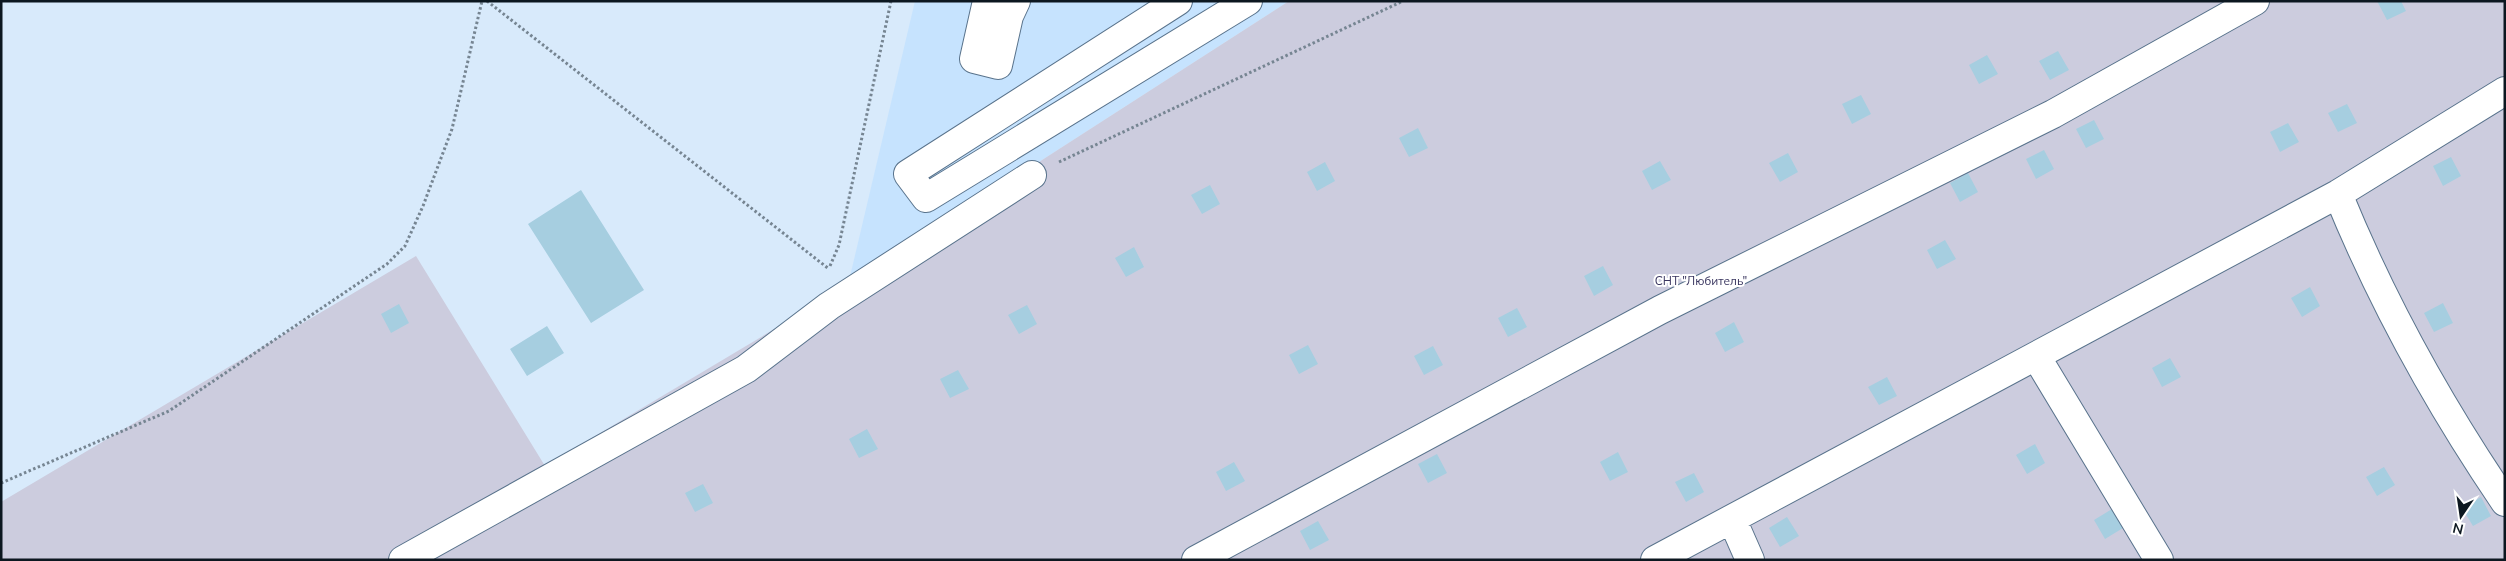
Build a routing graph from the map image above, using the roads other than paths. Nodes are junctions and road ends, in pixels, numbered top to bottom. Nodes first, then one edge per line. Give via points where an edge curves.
1 (987, 1) edge
2 (1016, 1) edge
3 (1178, 1) edge
4 (1248, 1) edge
5 (2255, 1) edge
6 (2505, 91) edge
7 (1032, 175) dead end
8 (2338, 194) junction
9 (2036, 356) junction
10 (2505, 502) edge
11 (1732, 518) junction
12 (403, 560) edge
13 (1196, 560) edge
14 (1655, 560) edge
15 (1750, 560) edge
16 (2159, 560) edge

1 - 2 lane via 974,59 998,65 1009,16
3 - 4 lane via 908,174 926,198
5 - 13 lane via 2053,114 1660,310
6 - 8 lane
7 - 12 lane via 829,306 746,369
8 - 9 lane
8 - 10 lane via 2363,254 2406,340
9 - 11 lane
9 - 16 lane
11 - 14 lane
11 - 15 lane

